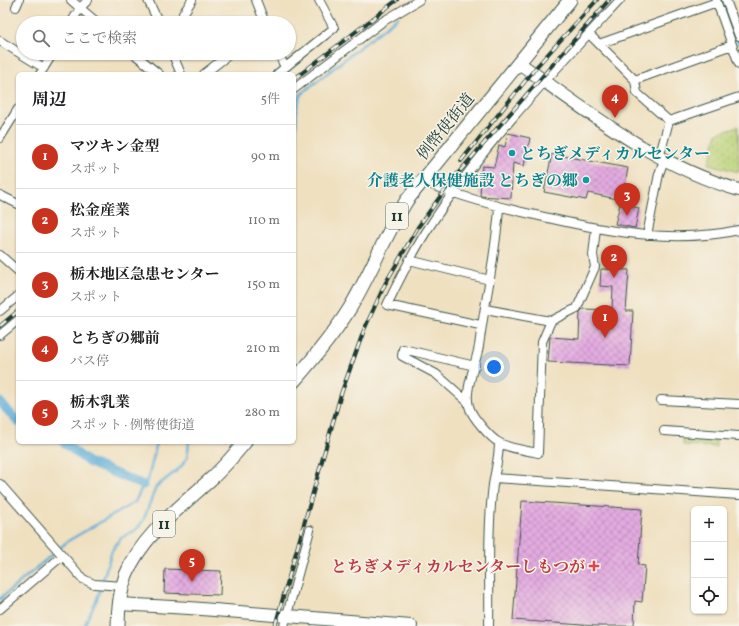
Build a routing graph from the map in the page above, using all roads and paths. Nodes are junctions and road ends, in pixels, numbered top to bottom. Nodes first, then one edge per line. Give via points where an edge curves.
1 (71, 0) edge
2 (88, 0) edge
3 (148, 0) edge
4 (192, 0) edge
5 (256, 0) edge
6 (319, 0) edge
7 (419, 0) edge
8 (570, 0) edge
9 (620, 0) edge
10 (726, 0) edge
11 (716, 1) edge
12 (80, 8) junction
13 (183, 14) dead end
14 (75, 16) edge
15 (90, 16) edge
16 (156, 16) edge
17 (262, 16) edge
18 (737, 21) edge
19 (725, 25) junction
20 (589, 34) junction
21 (739, 36) edge
22 (0, 41) edge
23 (599, 44) junction
24 (732, 45) junction
25 (16, 52) edge
26 (296, 58) edge
27 (27, 60) edge
28 (48, 60) edge
29 (142, 60) edge
30 (175, 60) edge
31 (222, 60) edge
32 (281, 60) edge
33 (294, 60) edge
34 (519, 63) junction
35 (739, 64) edge
36 (284, 68) junction
37 (42, 71) edge
38 (157, 72) edge
39 (180, 72) edge
40 (207, 72) edge
41 (279, 72) edge
42 (635, 80) junction
43 (546, 82) junction
44 (296, 87) edge
45 (739, 97) edge
46 (16, 112) edge
47 (669, 121) junction
48 (0, 138) edge
49 (661, 159) junction
50 (422, 181) junction
51 (739, 190) edge
52 (0, 195) edge
53 (453, 195) junction
54 (16, 203) edge
55 (499, 208) junction
56 (596, 228) junction
57 (739, 230) edge
58 (647, 236) junction
59 (0, 255) edge
60 (409, 260) junction
61 (16, 269) edge
62 (490, 280) junction
63 (16, 298) edge
64 (484, 309) junction
65 (0, 311) edge
66 (551, 320) junction
67 (16, 322) edge
68 (480, 325) junction
69 (0, 335) edge
70 (475, 366) junction
71 (296, 379) edge
72 (661, 400) dead end
73 (468, 402) junction
74 (739, 404) edge
75 (664, 430) dead end
76 (739, 436) edge
77 (499, 443) junction
78 (244, 444) edge
79 (495, 478) junction
80 (0, 484) edge
81 (739, 495) edge
82 (310, 530) dead end
83 (62, 556) junction
84 (123, 586) junction
85 (119, 604) junction
86 (0, 609) edge
87 (286, 621) edge
88 (118, 626) edge
89 (412, 626) edge
90 (489, 626) edge

1 - 12 street
2 - 12 street
3 - 16 street
4 - 13 street
5 - 17 street
6 - 26 street via 334,28
7 - 44 street via 382,22
8 - 34 main road, 例幣使街道 / 11
9 - 20 street
10 - 18 street
11 - 19 street
11 - 23 street
12 - 14 street
12 - 15 street
18 - 19 street
18 - 21 street
19 - 24 street
20 - 23 street
20 - 43 street
22 - 25 street
23 - 42 street
24 - 35 street
24 - 42 street
27 - 37 street
28 - 37 street
29 - 38 street
30 - 39 street
31 - 40 street
32 - 36 street
33 - 36 street
34 - 43 street
34 - 50 main road, 例幣使街道 / 11
36 - 41 street
42 - 47 street via 636,93
43 - 49 street via 632,143
43 - 53 street via 504,128
45 - 47 street
46 - 48 street
47 - 49 street
49 - 51 street via 692,174
49 - 58 street
50 - 53 street
50 - 71 main road, 例幣使街道 / 11 via 394,222 350,309
52 - 54 street
53 - 55 street
53 - 60 street
55 - 56 street
55 - 62 street
56 - 58 street
56 - 66 street via 593,255 595,267 577,308
57 - 58 street via 699,237
59 - 61 street
60 - 62 street
60 - 68 street via 387,305
62 - 64 street
63 - 65 street
64 - 66 street
64 - 68 street
66 - 77 street via 542,342 538,453
67 - 69 street
68 - 70 street
70 - 73 street
70 - 73 street via 403,349 402,356 436,374
72 - 74 street
73 - 77 street via 473,417
75 - 76 street
77 - 79 street
78 - 84 main road, 11 via 156,531 131,566
79 - 81 street
79 - 90 street via 490,514
80 - 83 street
82 - 87 street
83 - 84 street via 83,579 89,582
83 - 86 street
84 - 85 main road, 11
85 - 87 street
85 - 88 main road, 11
87 - 89 street

